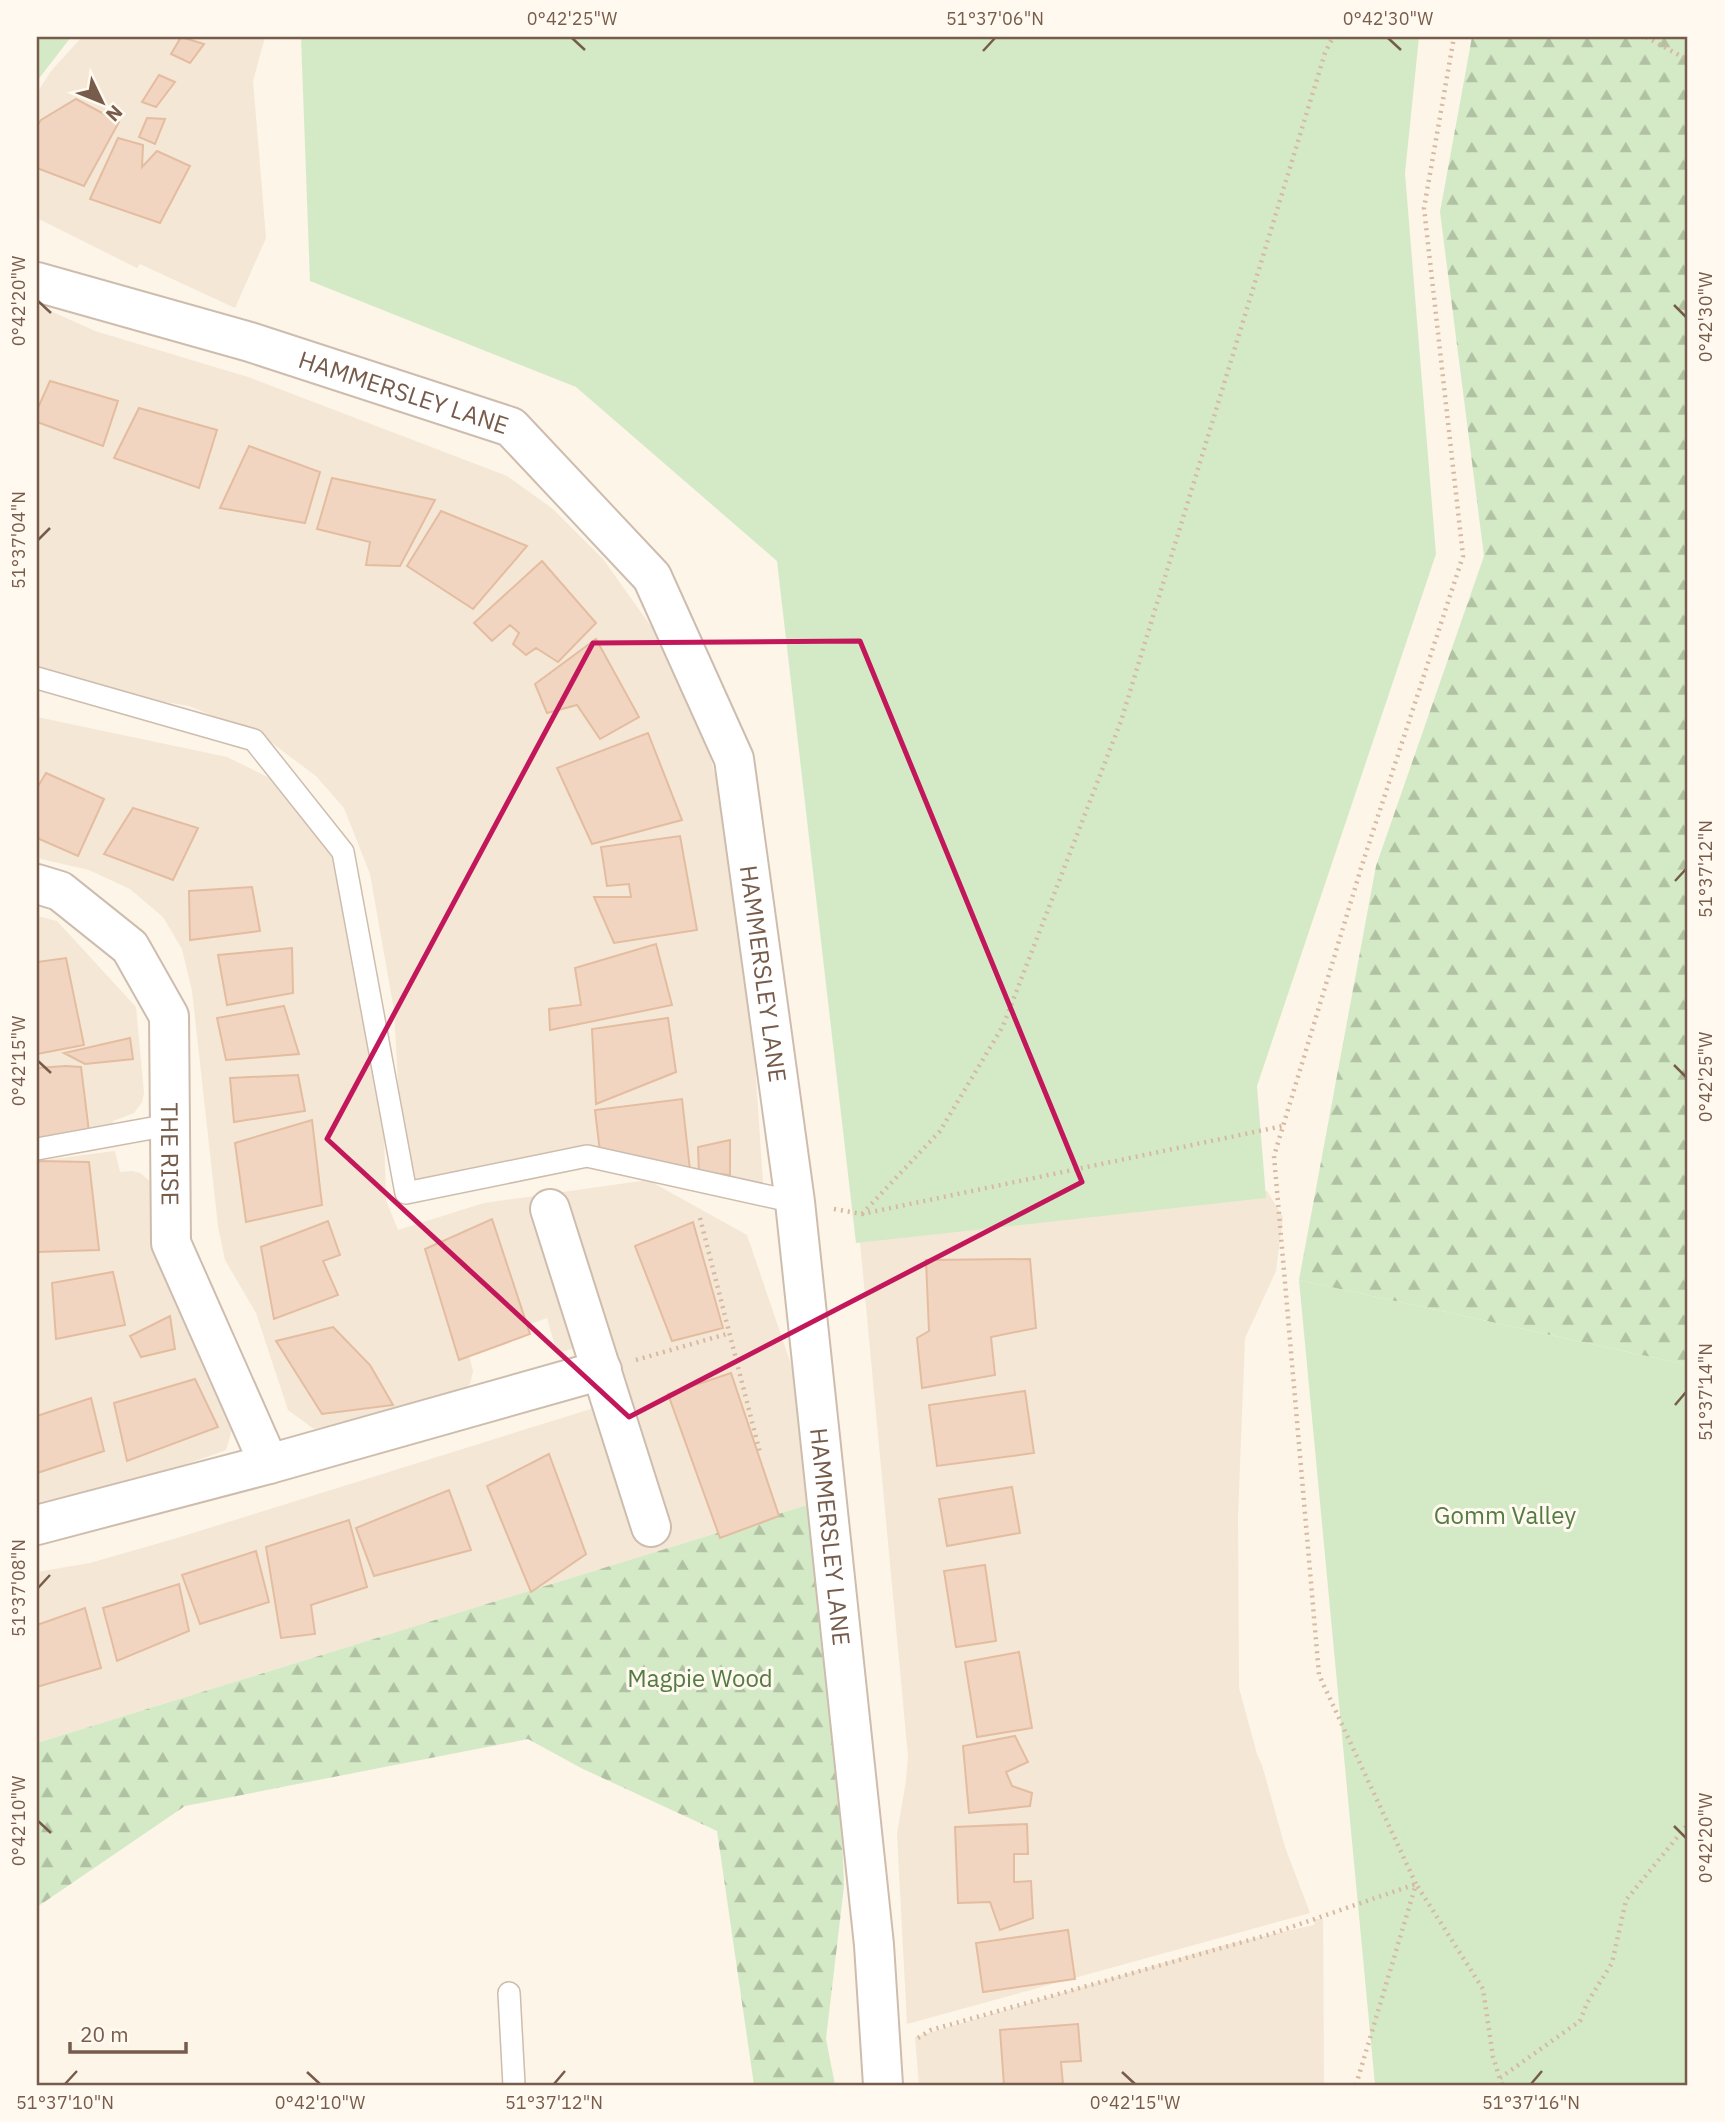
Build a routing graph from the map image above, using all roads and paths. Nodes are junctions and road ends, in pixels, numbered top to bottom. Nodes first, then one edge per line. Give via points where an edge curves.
1 (1333, 37) edge
2 (1454, 37) edge
3 (1646, 37) edge
4 (1688, 60) edge
5 (37, 282) edge
6 (37, 678) edge
7 (37, 884) edge
8 (169, 1125) junction
9 (1283, 1126) junction
10 (37, 1149) edge
11 (795, 1202) junction
12 (550, 1209) dead end
13 (862, 1214) junction
14 (700, 1218) dead end
15 (730, 1333) junction
16 (602, 1370) junction
17 (761, 1453) dead end
18 (269, 1464) junction
19 (37, 1525) edge
20 (651, 1527) dead end
21 (1688, 1824) edge
22 (1416, 1884) junction
23 (509, 1993) dead end
24 (882, 2072) edge
25 (1500, 2078) junction
26 (514, 2085) edge
27 (1356, 2085) edge
28 (1502, 2085) edge

1 - 13 path via 1121,721 1003,1026 940,1131
2 - 9 path via 1424,208 1463,556
3 - 4 path
5 - 11 street, HAMMERSLEY LANE via 250,342 511,427 652,577 734,759
6 - 11 lane via 254,740 343,852 406,1192 587,1156
7 - 8 street, THE RISE via 60,891 130,947 169,1016
8 - 10 lane
8 - 18 street, THE RISE via 171,1243
9 - 13 path
9 - 22 path via 1274,1156 1320,1675
11 - 13 path
11 - 24 street, HAMMERSLEY LANE via 874,1945
12 - 16 street
14 - 15 path
15 - 16 path
15 - 17 path
16 - 18 street
16 - 20 street
18 - 19 street
21 - 25 path via 1626,1900 1612,1963 1580,2021
22 - 24 path via 1271,1934 931,2030
22 - 25 path via 1483,1989
22 - 27 path
23 - 26 lane
25 - 28 path

